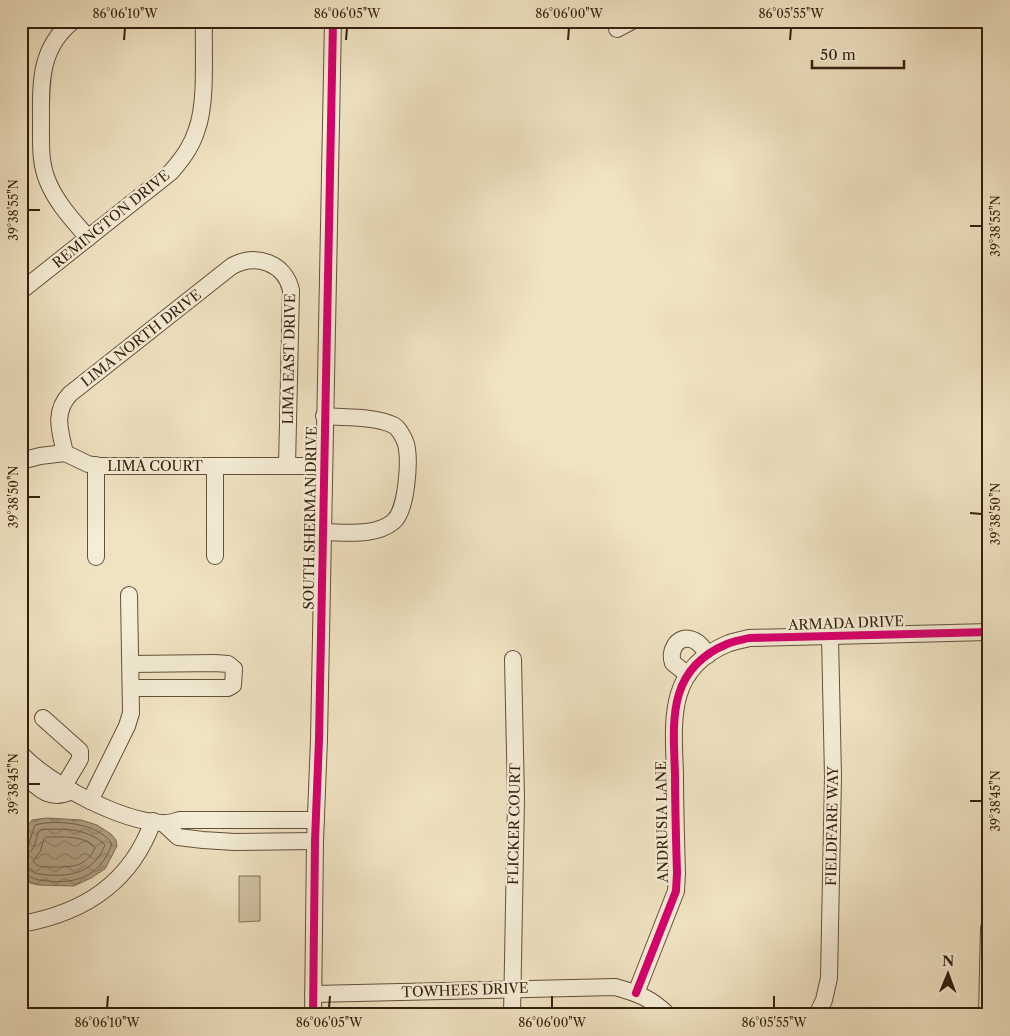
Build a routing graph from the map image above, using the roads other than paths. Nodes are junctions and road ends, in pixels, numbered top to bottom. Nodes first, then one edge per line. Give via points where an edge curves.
1 (73, 21) edge
2 (204, 21) edge
3 (334, 21) edge
4 (632, 21) edge
5 (617, 29) dead end
6 (88, 238) junction
7 (266, 262) joint
8 (21, 291) edge
9 (324, 416) junction
10 (65, 453) junction
11 (21, 461) edge
12 (96, 465) junction
13 (215, 466) junction
14 (288, 466) junction
15 (323, 466) junction
16 (322, 532) junction
17 (96, 556) dead end
18 (215, 556) dead end
19 (129, 594) dead end
20 (989, 632) edge
21 (830, 636) junction
22 (708, 655) junction
23 (513, 659) dead end
24 (131, 664) junction
25 (688, 675) junction
26 (131, 688) junction
27 (43, 718) dead end
28 (21, 754) edge
29 (21, 773) edge
30 (68, 789) junction
31 (90, 801) junction
32 (316, 820) junction
33 (158, 822) junction
34 (315, 841) junction
35 (21, 924) edge
36 (989, 928) edge
37 (511, 989) junction
38 (636, 993) junction
39 (313, 994) junction
40 (313, 1015) edge
41 (512, 1015) edge
42 (668, 1015) edge
43 (817, 1015) edge
44 (987, 1015) edge

1 - 6 street via 53,44 44,66 41,152 51,191
2 - 6 street, REMINGTON DRIVE via 202,110 189,149 172,172
3 - 9 street, SOUTH SHERMAN DRIVE
4 - 5 street
6 - 8 street, REMINGTON DRIVE
7 - 10 street, LIMA NORTH DRIVE via 251,260 232,266 70,394 59,414
7 - 14 street, LIMA EAST DRIVE via 282,273 291,295
9 - 15 street, SOUTH SHERMAN DRIVE
9 - 16 street via 378,421 395,426 406,445 407,486 400,514 380,529 362,533
10 - 11 street
10 - 12 street, LIMA COURT
12 - 13 street, LIMA COURT
12 - 17 street, LIMA COURT
13 - 14 street, LIMA COURT
13 - 18 street, LIMA COURT
14 - 15 street, LIMA COURT
15 - 16 street, SOUTH SHERMAN DRIVE
16 - 32 street, SOUTH SHERMAN DRIVE
19 - 24 street
20 - 21 street, ARMADA DRIVE
21 - 22 street, ARMADA DRIVE via 749,638 729,643
21 - 43 street, FIELDFARE WAY via 833,777 829,978
22 - 25 street, ANDRUSIA LANE
22 - 25 street via 695,641 684,638 678,642 672,648 671,659
23 - 37 street, FLICKER COURT via 516,798
24 - 26 street
24 - 26 street via 228,664 234,669 234,676 233,686 228,688
25 - 38 street, ANDRUSIA LANE via 678,696 673,719 676,886
26 - 31 street via 131,713 127,726
27 - 30 street via 80,751
28 - 30 street
29 - 30 street via 47,794 62,795
30 - 31 street
31 - 33 street via 133,817
32 - 33 street
32 - 34 street, SOUTH SHERMAN DRIVE
33 - 34 street via 178,837 235,842
33 - 35 street via 122,875 102,893 72,910
34 - 39 street, SOUTH SHERMAN DRIVE
36 - 44 street
37 - 38 street, TOWHEES DRIVE via 615,987
37 - 39 street, TOWHEES DRIVE
37 - 41 street, FLICKER COURT
38 - 42 street, TOWHEES DRIVE via 654,1002
39 - 40 street, SOUTH SHERMAN DRIVE

